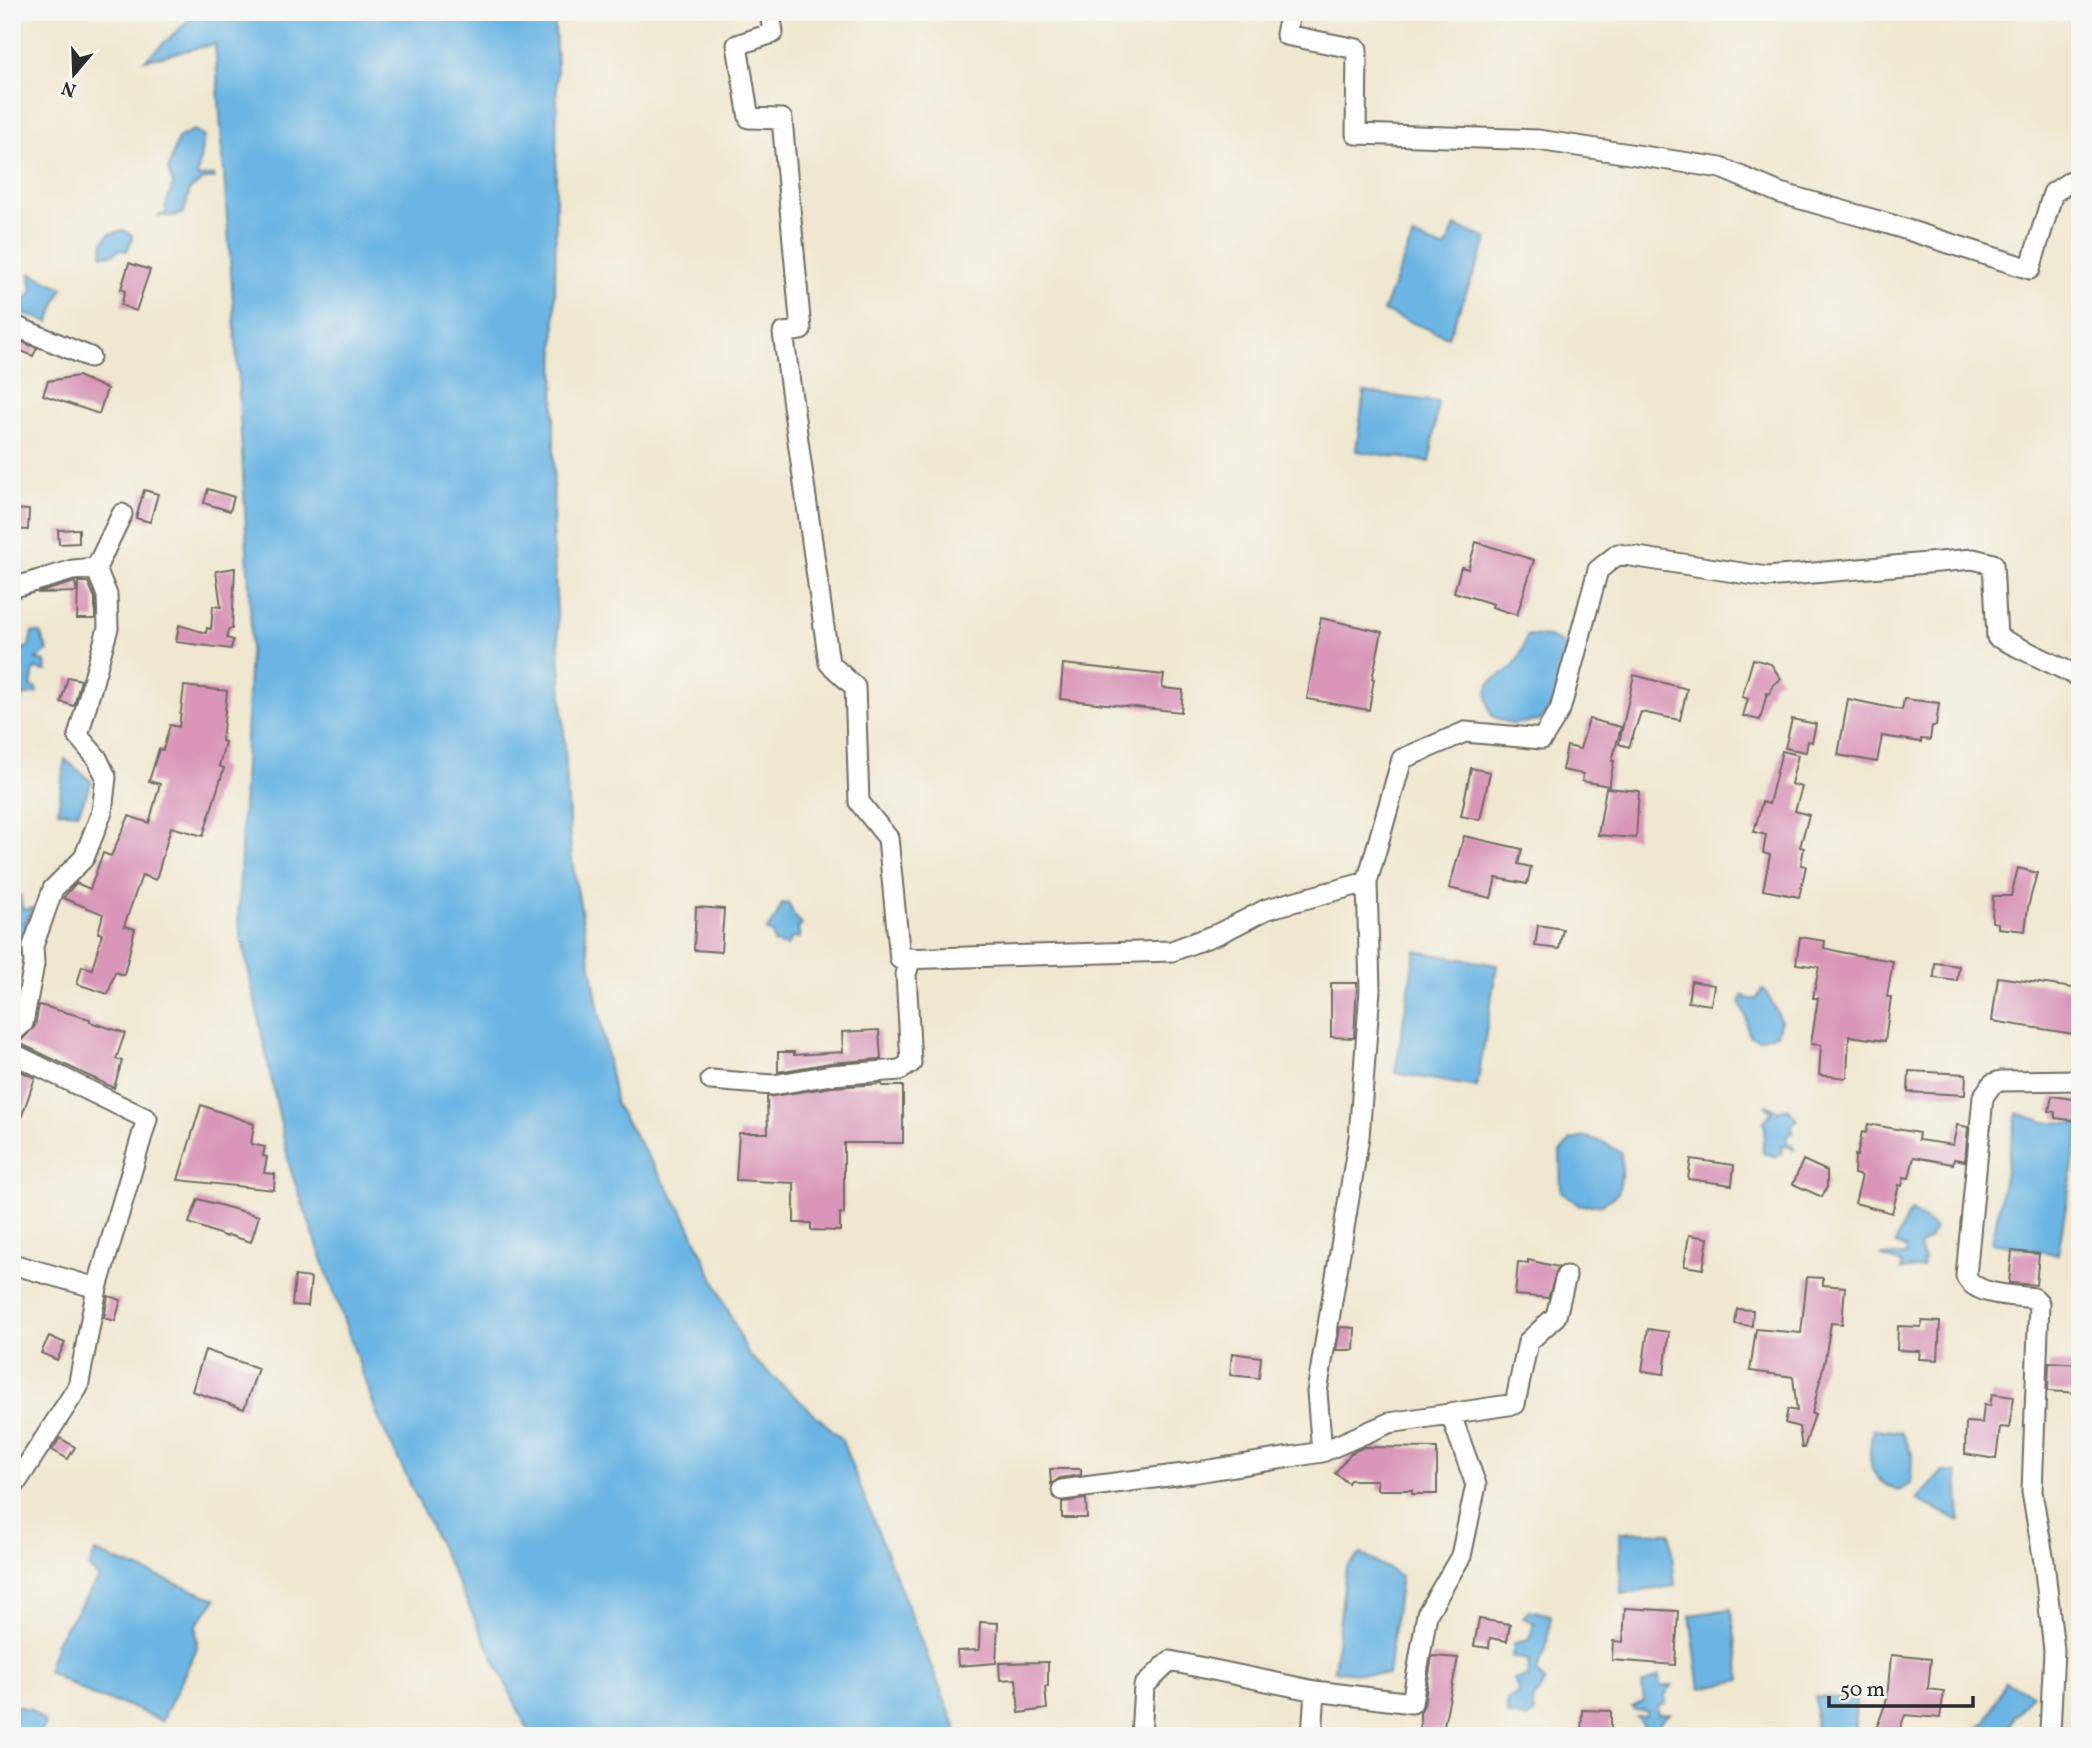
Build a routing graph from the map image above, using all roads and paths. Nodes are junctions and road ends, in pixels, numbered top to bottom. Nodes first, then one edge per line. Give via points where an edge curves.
1 (770, 12) edge
2 (1290, 12) edge
3 (2080, 183) edge
4 (12, 325) edge
5 (90, 357) dead end
6 (121, 514) dead end
7 (96, 568) junction
8 (12, 588) edge
9 (2080, 677) edge
10 (1367, 882) junction
11 (911, 958) junction
12 (12, 1033) edge
13 (12, 1053) edge
14 (710, 1080) dead end
15 (2080, 1080) edge
16 (12, 1264) edge
17 (1566, 1276) dead end
18 (97, 1288) junction
19 (1451, 1415) junction
20 (1322, 1452) junction
21 (12, 1489) edge
22 (1062, 1490) dead end
23 (1315, 1691) junction
24 (1142, 1736) edge
25 (1312, 1736) edge
26 (2048, 1736) edge

1 - 11 street via 774,33 737,46 749,118 782,119 801,330 783,333 830,663 855,687 859,802 888,838 900,959
2 - 3 street via 1286,35 1357,49 1356,134 1538,140 1721,168 1780,194 2030,270 2053,193 2071,181
4 - 5 street
6 - 7 street
7 - 8 street via 73,569
7 - 12 street via 107,596 108,628 78,736 106,777 102,812 84,858 53,889 33,946 23,1023
9 - 10 street via 1997,637 1993,564 1973,559 1767,577 1618,554 1598,570 1560,710 1542,739 1465,732 1402,759
10 - 11 street via 1268,909 1172,951
10 - 20 street via 1370,990 1359,1138 1317,1392
11 - 14 street via 906,974 911,1063 900,1070 773,1085
13 - 18 street via 147,1119
15 - 26 street via 2001,1081 1992,1084 1983,1097 1966,1276 1969,1284 1980,1289 2034,1298 2039,1303 2032,1492 2054,1650
16 - 18 street
17 - 19 street via 1556,1317 1528,1342 1515,1404
18 - 21 street via 78,1387
19 - 20 street via 1389,1423
19 - 23 street via 1476,1485 1461,1556 1427,1614 1412,1703
20 - 22 street
23 - 24 street via 1170,1661 1144,1686
23 - 25 street

